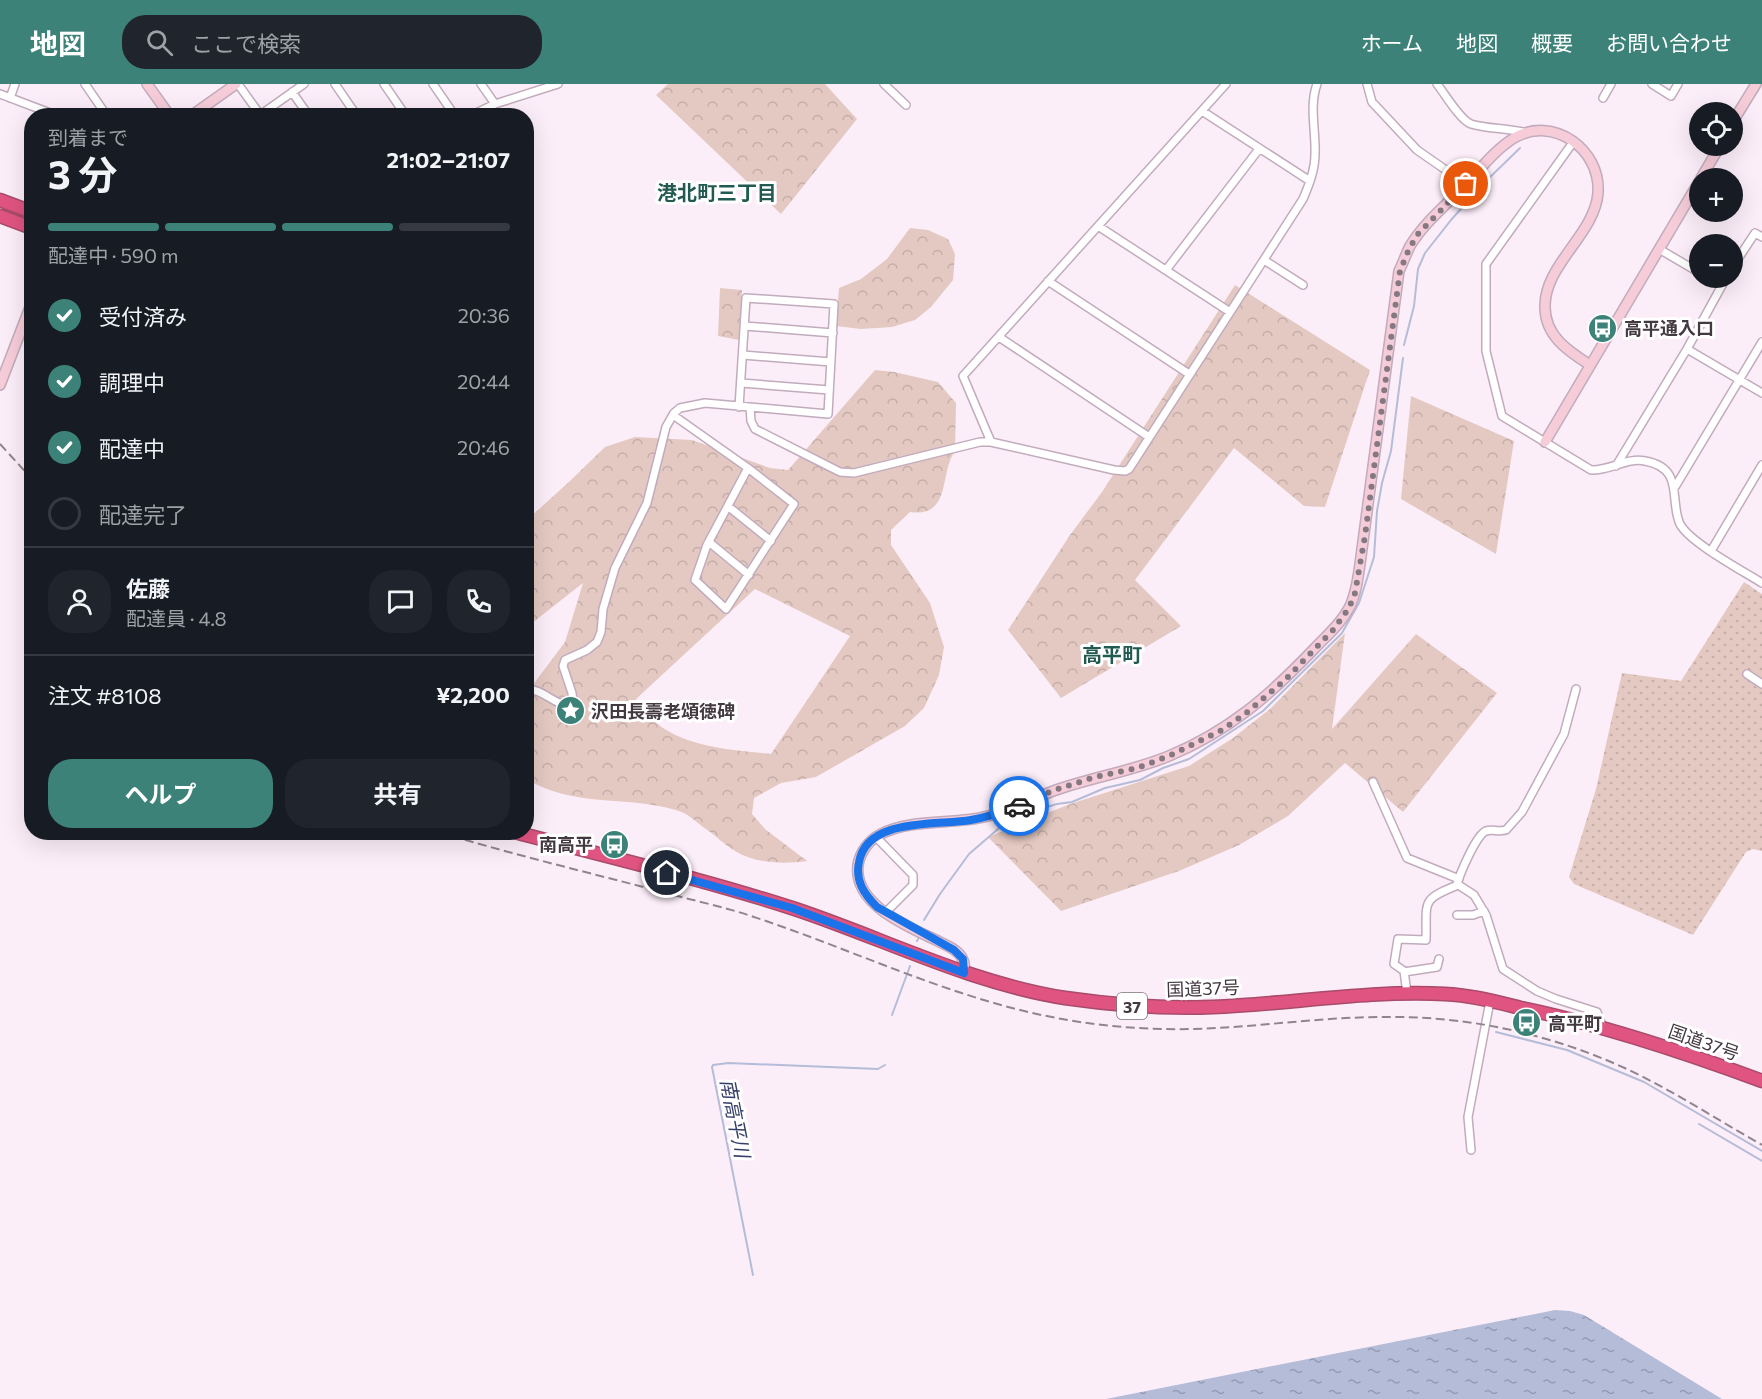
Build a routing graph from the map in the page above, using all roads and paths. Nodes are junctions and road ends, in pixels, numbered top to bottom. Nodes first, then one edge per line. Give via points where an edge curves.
1 (15, 84) edge
2 (86, 84) edge
3 (147, 84) edge
4 (237, 84) edge
5 (304, 84) edge
6 (334, 84) edge
7 (384, 84) edge
8 (433, 84) edge
9 (481, 84) edge
10 (558, 84) edge
11 (884, 84) edge
12 (1226, 84) edge
13 (1366, 84) edge
14 (1437, 84) edge
15 (1611, 84) edge
16 (1652, 84) edge
17 (1678, 84) edge
18 (1756, 84) edge
19 (1315, 85) edge
20 (532, 87) edge
21 (292, 92) junction
22 (0, 94) edge
23 (10, 98) junction
24 (1603, 98) dead end
25 (495, 104) junction
26 (906, 105) dead end
27 (1743, 105) edge
28 (37, 108) edge
29 (101, 108) edge
30 (164, 108) edge
31 (202, 108) edge
32 (256, 108) edge
33 (270, 108) edge
34 (303, 108) edge
35 (351, 108) edge
36 (400, 108) edge
37 (450, 108) edge
38 (487, 108) edge
39 (1202, 111) junction
40 (1527, 133) junction
41 (1574, 141) junction
42 (1259, 149) junction
43 (1310, 181) junction
44 (1466, 184) junction
45 (1689, 198) edge
46 (0, 200) edge
47 (24, 209) edge
48 (0, 216) edge
49 (24, 225) edge
50 (1098, 226) junction
51 (1762, 237) edge
52 (1659, 249) junction
53 (1743, 251) edge
54 (1264, 260) junction
55 (1689, 267) edge
56 (1166, 270) junction
57 (1048, 281) junction
58 (1303, 285) dead end
59 (1720, 288) edge
60 (1230, 312) junction
61 (24, 323) edge
62 (745, 326) junction
63 (833, 333) junction
64 (999, 337) junction
65 (1762, 342) edge
66 (1687, 349) junction
67 (743, 355) junction
68 (831, 362) junction
69 (1590, 365) junction
70 (1189, 374) junction
71 (1740, 381) junction
72 (741, 382) junction
73 (0, 385) edge
74 (829, 390) junction
75 (1762, 393) edge
76 (740, 407) junction
77 (750, 407) junction
78 (673, 415) junction
79 (1149, 437) junction
80 (991, 442) junction
81 (1545, 442) junction
82 (1762, 465) edge
83 (1616, 466) junction
84 (748, 468) junction
85 (1676, 487) junction
86 (729, 507) junction
87 (771, 541) junction
88 (709, 542) junction
89 (1711, 551) junction
90 (749, 575) junction
91 (1762, 584) edge
92 (1748, 674) dead end
93 (1762, 684) edge
94 (1576, 689) dead end
95 (534, 691) edge
96 (1372, 783) dead end
97 (534, 837) edge
98 (876, 837) junction
99 (1458, 882) junction
100 (1484, 911) junction
101 (886, 912) junction
102 (1457, 915) dead end
103 (1439, 959) dead end
104 (1404, 972) junction
105 (964, 973) junction
106 (1407, 993) junction
107 (1490, 1001) junction
108 (1604, 1030) junction
109 (1762, 1081) edge
110 (1472, 1150) dead end

1 - 23 street
2 - 29 street
3 - 30 street
4 - 31 street
4 - 32 street
5 - 21 street
6 - 35 street
7 - 36 street
8 - 37 street
9 - 25 street
10 - 20 street
11 - 26 street
12 - 39 street
13 - 44 street via 1372,102 1417,150
14 - 40 street via 1470,123
15 - 24 street
16 - 17 street via 1671,96
18 - 27 street
19 - 43 street via 1315,155
20 - 25 street
21 - 33 street
21 - 34 street
22 - 23 street
23 - 28 street
25 - 38 street
39 - 42 street
39 - 50 street
40 - 41 street via 1552,131
40 - 44 street via 1504,146
41 - 69 street via 1595,168 1596,201 1548,286 1545,308 1548,325 1558,342
41 - 81 street via 1486,264 1486,351 1502,416
42 - 43 street
42 - 56 street
43 - 54 street via 1303,199
44 - 98 street via 1418,234 1400,271 1355,593 1333,630 1285,680 1245,714 1169,756 1052,791 988,816 908,826
45 - 52 street
46 - 47 highway
48 - 49 highway
50 - 56 street
50 - 57 street
51 - 53 street via 1755,233
52 - 55 street
52 - 69 street
54 - 58 street
54 - 60 street
56 - 60 street
57 - 64 street
57 - 70 street
59 - 66 street
60 - 70 street
61 - 73 street
62 - 63 street
62 - 63 street via 746,298 834,304
62 - 67 street
63 - 68 street
64 - 79 street
64 - 80 street via 963,376
65 - 71 street
66 - 71 street
66 - 83 street
67 - 68 street
67 - 72 street
68 - 74 street
69 - 81 street
70 - 79 street
71 - 75 street
71 - 85 street
72 - 74 street
72 - 76 street
74 - 77 street via 828,414
76 - 77 street
76 - 78 street via 705,403 680,408
77 - 80 street via 755,429 840,472 854,473
78 - 84 street
78 - 95 street via 666,427 647,503 615,568 597,642 565,660 563,666 573,702 560,705
79 - 80 street via 1125,471
81 - 83 street via 1591,470
82 - 89 street
83 - 85 street via 1645,460 1655,464
84 - 86 street
84 - 87 street via 794,504
85 - 89 street via 1681,526
86 - 87 street
86 - 88 street
87 - 90 street
88 - 90 street
88 - 90 street via 695,580 726,609
89 - 91 street
92 - 93 street
94 - 99 street via 1564,734 1522,812 1506,830 1482,834
96 - 99 street via 1407,858
97 - 105 highway, 国道37号 / 37 via 792,908
98 - 101 street via 862,852 858,880 868,899
98 - 101 street via 913,875 913,885
99 - 100 street via 1474,895
99 - 104 street via 1433,895 1427,904 1426,940 1398,939 1394,964
100 - 102 street
100 - 108 street via 1503,969 1546,995 1597,1012
101 - 105 street via 954,950 963,959
103 - 104 street via 1437,967
104 - 106 street
105 - 106 highway, 国道37号 / 37 via 1029,992 1160,1008
106 - 107 highway, 国道37号 / 37 via 1449,994
107 - 108 highway, 国道37号 / 37
107 - 110 street via 1468,1117
108 - 109 highway, 国道37号 / 37

